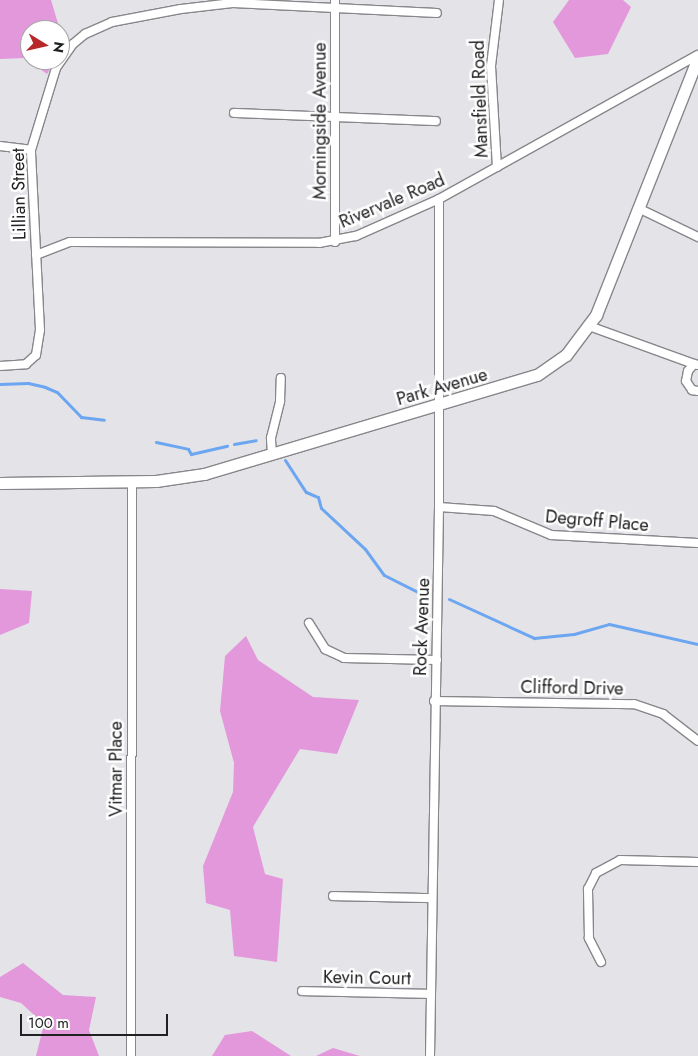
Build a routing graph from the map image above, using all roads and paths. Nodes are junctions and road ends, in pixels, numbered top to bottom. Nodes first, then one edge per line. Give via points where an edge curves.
1 (335, 0) edge
2 (499, 0) edge
3 (335, 10) junction
4 (437, 14) dead end
5 (698, 56) edge
6 (234, 113) dead end
7 (335, 117) junction
8 (436, 121) dead end
9 (0, 146) edge
10 (31, 150) junction
11 (497, 167) junction
12 (439, 200) junction
13 (638, 208) junction
14 (698, 236) edge
15 (335, 242) junction
16 (36, 255) junction
17 (590, 326) junction
18 (696, 365) edge
19 (0, 366) edge
20 (281, 378) dead end
21 (698, 391) edge
22 (437, 407) junction
23 (272, 454) junction
24 (132, 481) junction
25 (0, 483) edge
26 (439, 507) junction
27 (698, 543) edge
28 (309, 623) dead end
29 (437, 660) junction
30 (434, 701) junction
31 (698, 741) edge
32 (698, 862) edge
33 (332, 896) dead end
34 (432, 898) junction
35 (601, 962) dead end
36 (302, 991) dead end
37 (430, 994) junction
38 (131, 1056) edge
39 (430, 1056) edge

1 - 3 street, Morningside Avenue
2 - 11 street, Mansfield Road via 491,66
3 - 4 street, Lillian Street
3 - 7 street, Morningside Avenue
3 - 10 street, Lillian Street via 233,3 181,9 98,27 73,44 56,68
5 - 11 street, Rivervale Road
5 - 13 street, Park Avenue
6 - 7 street
7 - 8 street
7 - 15 street, Morningside Avenue
9 - 10 street
10 - 16 street, Lillian Street
11 - 12 street, Rivervale Road
12 - 15 street, Rivervale Road
12 - 22 street, Rock Avenue
13 - 14 street
13 - 17 street, Park Avenue
15 - 16 street, Rivervale Road via 70,242
16 - 19 street, Lillian Street via 40,330 36,354 26,364
17 - 18 street
17 - 22 street, Park Avenue via 566,355 537,376
18 - 21 street via 688,371 686,382 692,390
20 - 23 street via 280,401 271,438
22 - 23 street, Park Avenue
22 - 26 street, Rock Avenue
23 - 24 street, Park Avenue via 204,474
24 - 25 street, Park Avenue
24 - 38 street, Vitmar Place
26 - 27 street, Degroff Place via 494,511 523,526 551,535
26 - 29 street, Rock Avenue
28 - 29 street via 325,649 344,658
29 - 30 street, Rock Avenue
30 - 31 street, Clifford Drive via 634,704 663,714
30 - 34 street, Rock Avenue
32 - 35 street via 620,860 596,873 588,889 590,938
33 - 34 street
34 - 37 street, Rock Avenue
36 - 37 street, Kevin Court
37 - 39 street, Rock Avenue

